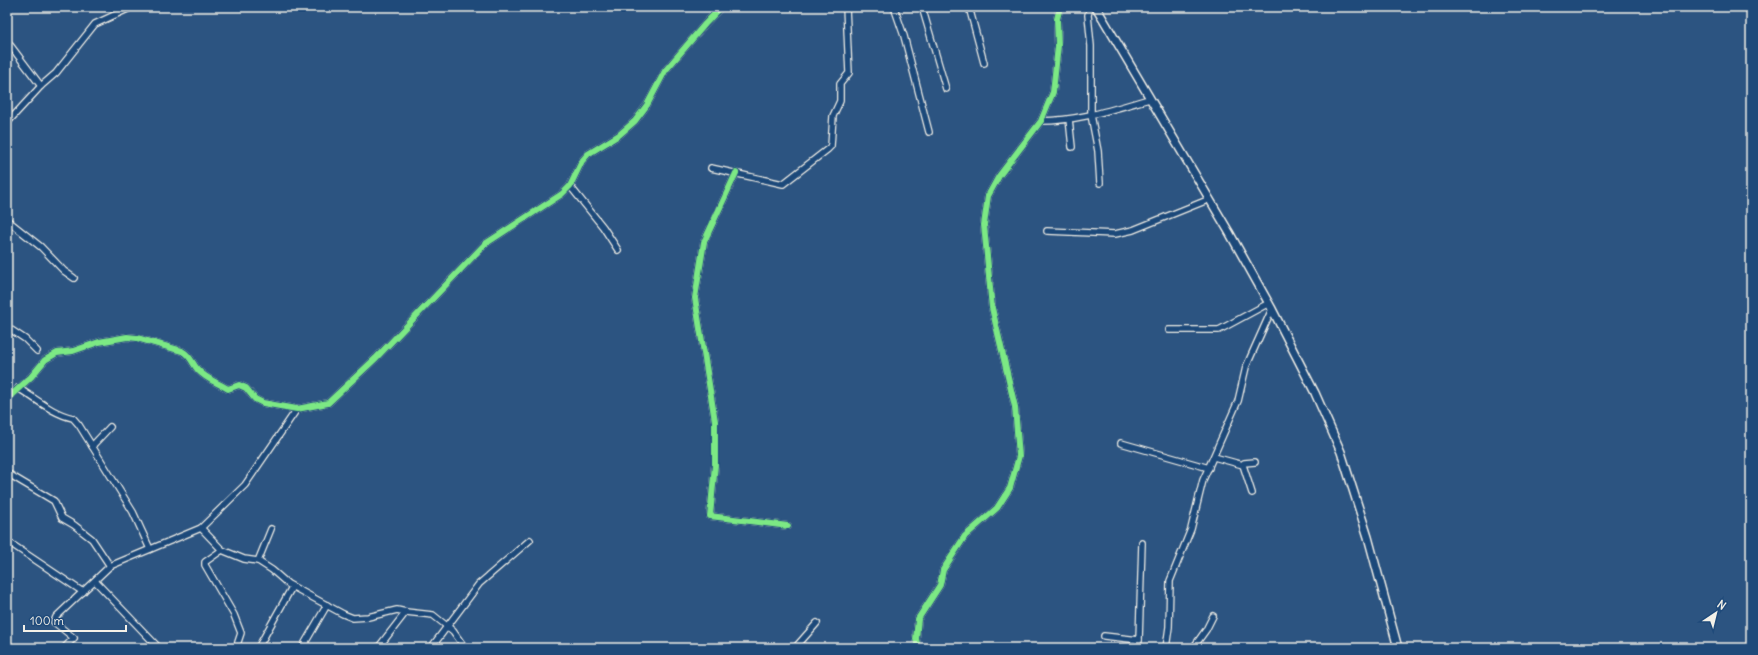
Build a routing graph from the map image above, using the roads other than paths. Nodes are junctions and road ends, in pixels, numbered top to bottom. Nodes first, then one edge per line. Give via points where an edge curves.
1 (132, 7) edge
2 (721, 7) edge
3 (846, 7) edge
4 (894, 7) edge
5 (922, 7) edge
6 (969, 7) edge
7 (1060, 7) edge
8 (1090, 7) edge
9 (1096, 7) edge
10 (7, 41) edge
11 (984, 63) dead end
12 (41, 86) junction
13 (946, 89) dead end
14 (1149, 99) junction
15 (1091, 115) junction
16 (1069, 119) junction
17 (8, 121) edge
18 (1041, 121) junction
19 (929, 132) dead end
20 (1072, 147) dead end
21 (711, 168) dead end
22 (736, 173) junction
23 (1100, 183) dead end
24 (570, 186) junction
25 (1210, 199) junction
26 (7, 220) edge
27 (1047, 231) dead end
28 (618, 250) dead end
29 (74, 278) dead end
30 (1270, 306) junction
31 (7, 327) edge
32 (1169, 330) dead end
33 (37, 351) dead end
34 (18, 388) junction
35 (7, 399) edge
36 (297, 409) junction
37 (110, 427) dead end
38 (1121, 443) dead end
39 (92, 446) junction
40 (1214, 457) junction
41 (1255, 462) dead end
42 (1243, 465) junction
43 (1209, 468) junction
44 (7, 473) edge
45 (1252, 493) dead end
46 (788, 526) dead end
47 (201, 528) junction
48 (271, 529) dead end
49 (530, 540) dead end
50 (7, 541) edge
51 (1142, 543) dead end
52 (150, 549) junction
53 (222, 550) junction
54 (258, 561) junction
55 (110, 566) junction
56 (95, 581) junction
57 (292, 587) junction
58 (82, 592) junction
59 (327, 605) junction
60 (406, 612) junction
61 (1213, 616) dead end
62 (817, 623) dead end
63 (448, 627) junction
64 (1104, 636) dead end
65 (1139, 640) junction
66 (64, 648) edge
67 (159, 648) edge
68 (236, 648) edge
69 (258, 648) edge
70 (302, 648) edge
71 (378, 648) edge
72 (431, 648) edge
73 (466, 648) edge
74 (795, 648) edge
75 (918, 648) edge
76 (1137, 648) edge
77 (1166, 648) edge
78 (1193, 648) edge
79 (1398, 648) edge

1 - 12 street via 95,24 56,73
2 - 24 street via 665,71 647,105 635,121 619,135 588,154
3 - 22 street via 849,73 840,84 840,101 833,116 831,146 783,184
4 - 19 street
5 - 13 street
6 - 11 street
7 - 18 street via 1057,18 1058,46 1053,92
8 - 15 street via 1088,15 1091,46
9 - 14 main road
10 - 12 street
12 - 17 street
14 - 15 street
14 - 25 main road
15 - 16 street
15 - 23 street via 1098,151
16 - 18 street
16 - 20 street
18 - 75 street via 998,176 988,196 984,225 992,308 1015,407 1019,456 1010,488 997,508 965,536 943,570 940,585 918,619
21 - 22 street
22 - 46 street via 704,242 694,298 714,421 715,465 710,516
24 - 28 street
24 - 36 street via 557,198 485,244 376,358 328,403
25 - 27 street via 1133,230 1115,234
25 - 30 main road
26 - 29 street via 41,246
30 - 32 street via 1219,330
30 - 40 street via 1246,367 1238,401
30 - 79 main road via 1315,393 1341,452 1368,537
31 - 33 street
34 - 35 street
34 - 36 street via 45,360 57,353 127,337 182,351 189,354 197,369 205,376 228,389 239,385 263,403
34 - 39 street via 63,416 73,418
36 - 47 street via 245,485
37 - 39 street
38 - 43 street
39 - 52 street via 133,512
40 - 42 street
40 - 43 street
41 - 42 street
42 - 45 street
43 - 77 street via 1203,480 1191,529 1170,581
44 - 55 street via 54,501 62,518 92,539
47 - 52 street
47 - 53 street
48 - 54 street
49 - 63 street via 479,584
50 - 58 street
51 - 65 street
52 - 55 street
53 - 54 street via 244,559
53 - 68 street via 205,562 205,565 234,615 241,633
54 - 57 street
55 - 56 street
56 - 58 street
56 - 67 street
57 - 59 street
57 - 69 street
58 - 66 street via 54,622 74,638
59 - 60 street via 353,618 398,610
59 - 70 street
60 - 63 street via 433,615
60 - 71 street
61 - 78 street
62 - 74 street
63 - 72 street
63 - 73 street
64 - 65 street
65 - 76 street

